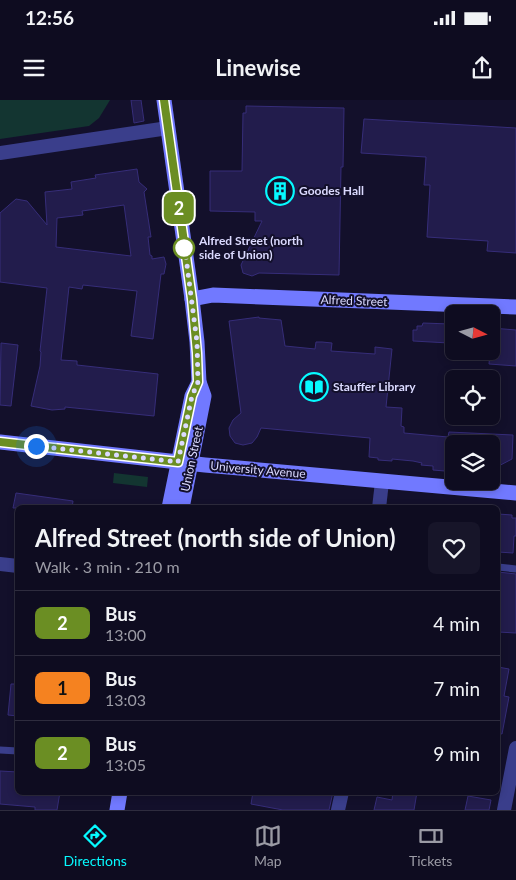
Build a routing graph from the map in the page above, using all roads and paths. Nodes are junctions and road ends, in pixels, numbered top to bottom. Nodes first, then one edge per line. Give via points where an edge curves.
1 (164, 100) edge
2 (168, 128) junction
3 (0, 153) edge
4 (192, 299) junction
5 (516, 307) edge
6 (0, 442) edge
7 (184, 462) junction
8 (382, 482) junction
9 (516, 493) edge
10 (170, 505) edge
11 (182, 505) edge
12 (379, 505) edge
13 (0, 564) edge
14 (15, 566) edge
15 (500, 567) edge
16 (516, 569) edge
17 (516, 748) edge
18 (0, 750) edge
19 (15, 752) edge
20 (120, 795) edge
21 (341, 795) edge
22 (117, 810) edge
23 (338, 810) edge
24 (504, 810) edge

1 - 2 main road, Union Street
2 - 3 street
2 - 4 main road, Union Street
4 - 5 main road, Alfred Street via 213,295
4 - 7 main road, Union Street via 198,382 192,396
6 - 7 main road, University Avenue
7 - 8 main road, University Avenue
7 - 10 main road, Union Street
7 - 11 main road, Union Street
8 - 9 main road, University Avenue
8 - 12 street
13 - 14 street
15 - 16 lane
17 - 24 street
18 - 19 lane
20 - 22 main road
21 - 23 street

